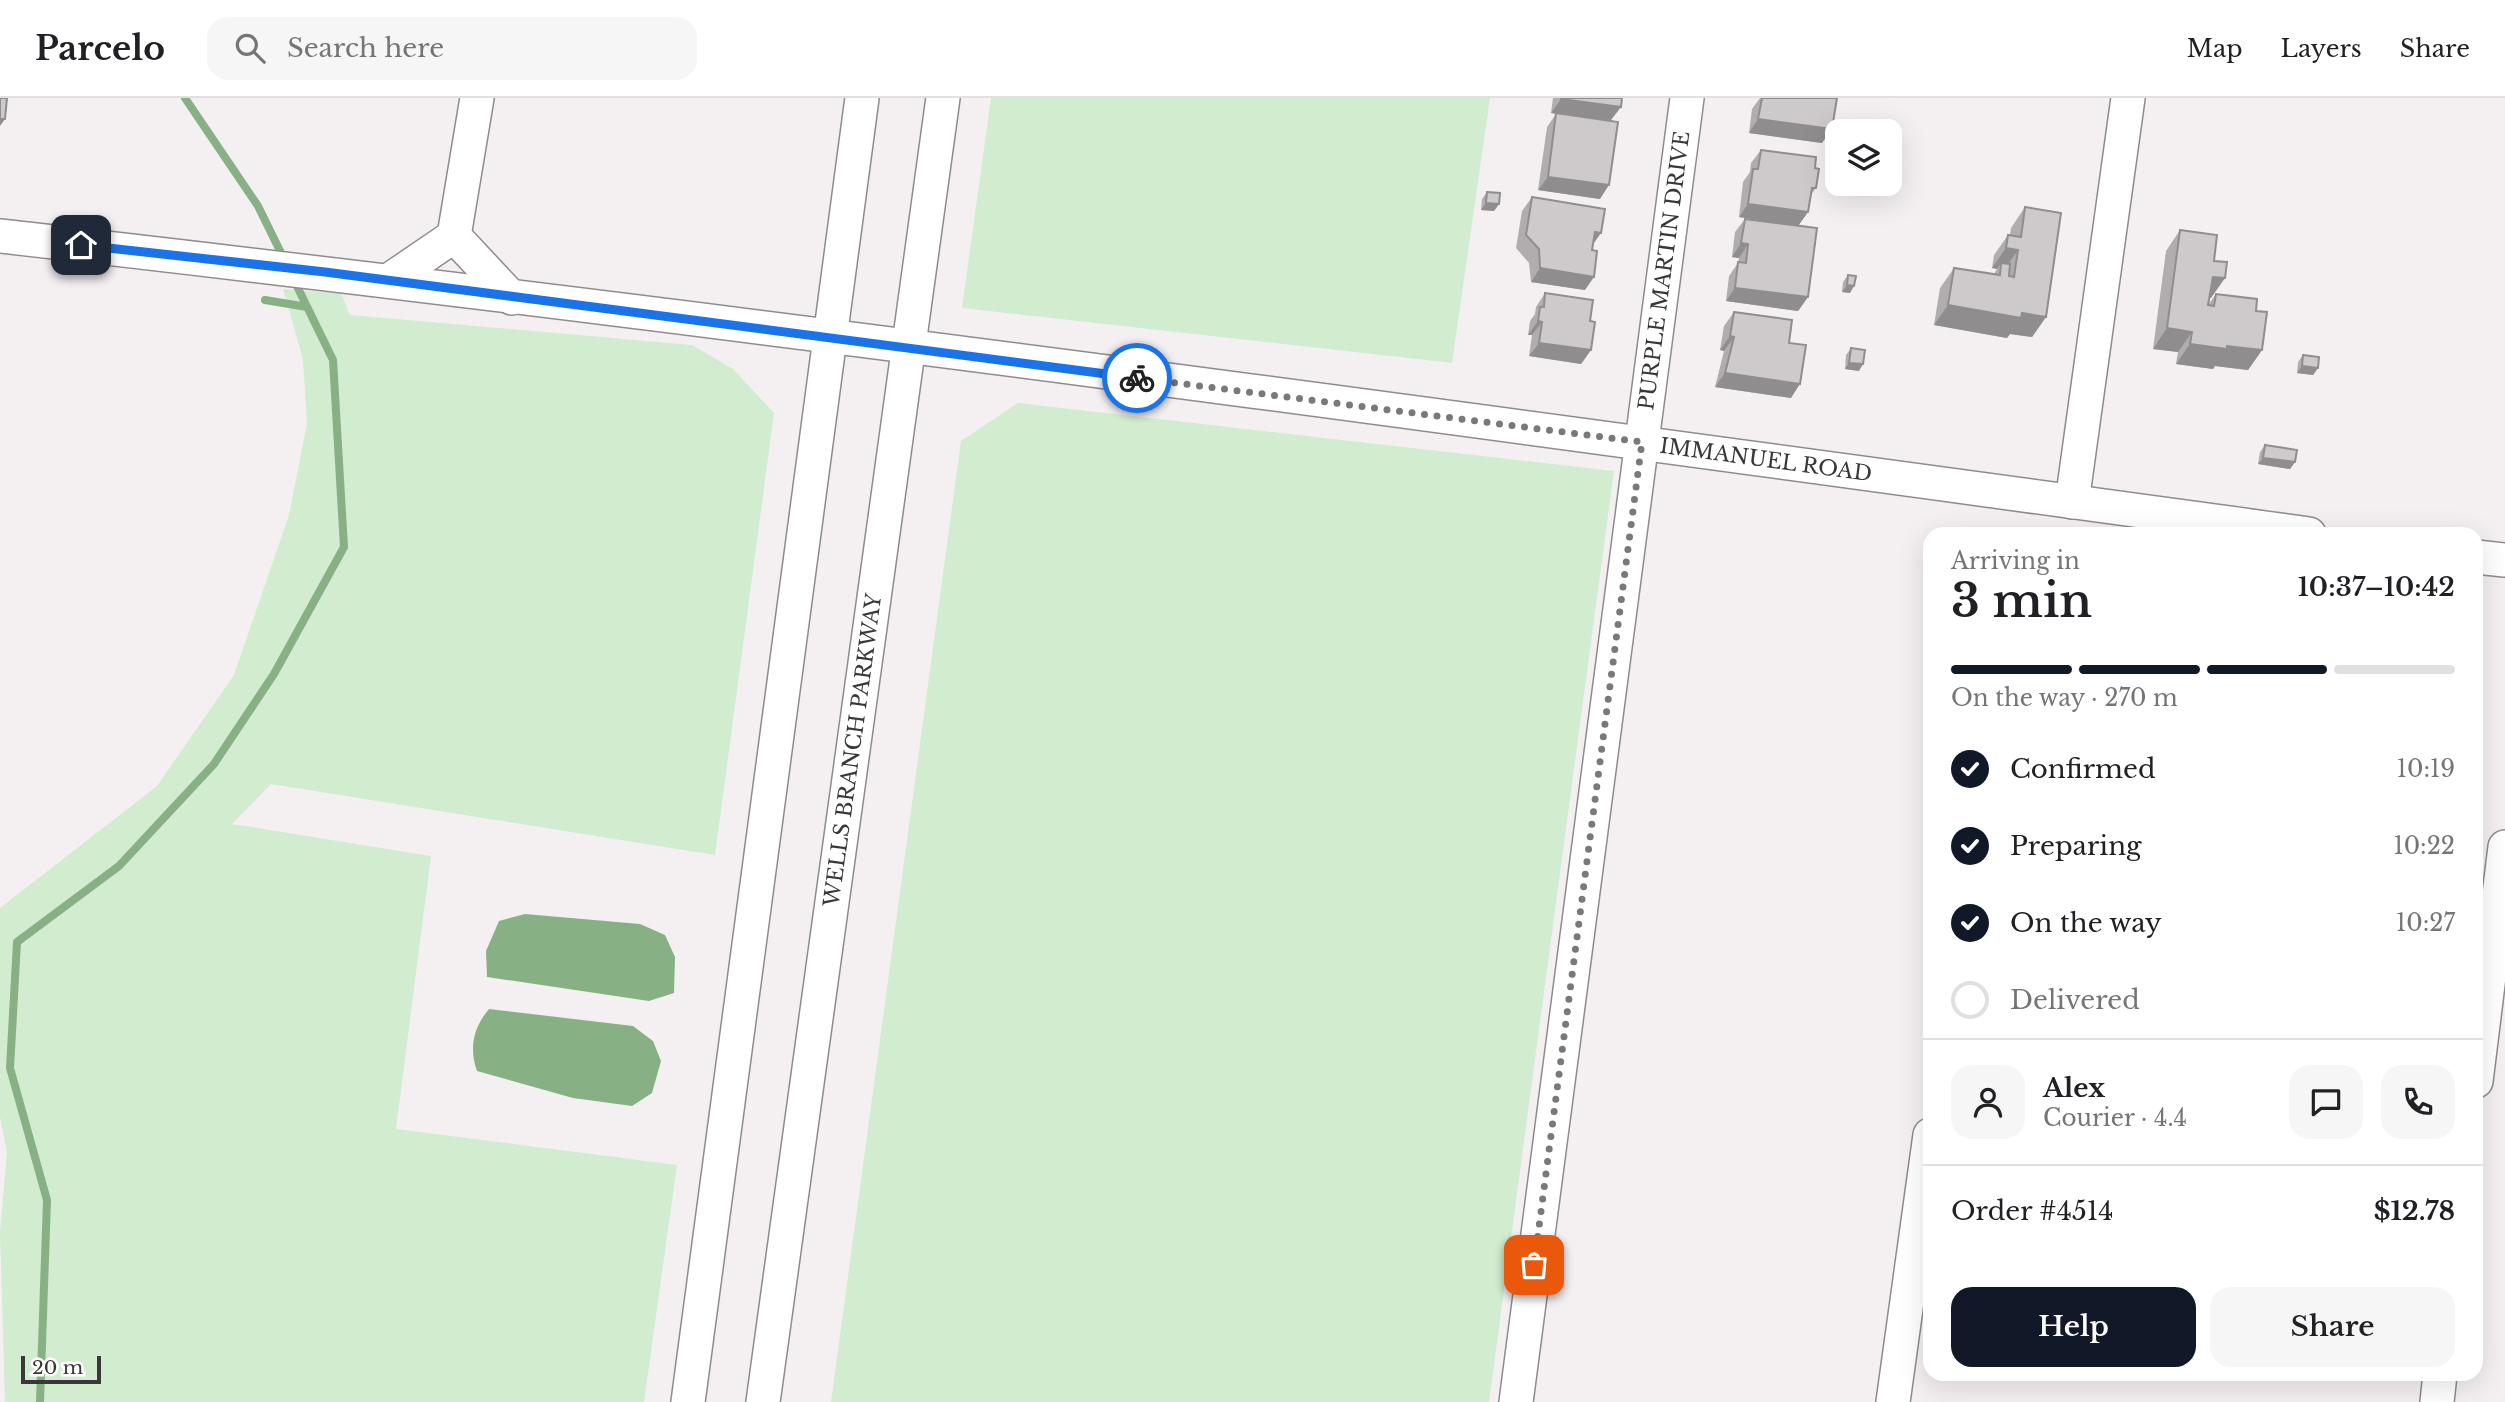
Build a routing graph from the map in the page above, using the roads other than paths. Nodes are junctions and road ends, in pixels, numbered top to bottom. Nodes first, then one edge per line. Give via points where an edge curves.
1 (477, 98) edge
2 (862, 98) edge
3 (943, 98) edge
4 (1687, 98) edge
5 (2128, 98) edge
6 (0, 236) edge
7 (454, 236) junction
8 (388, 281) junction
9 (512, 298) junction
10 (829, 337) junction
11 (908, 348) junction
12 (1642, 442) junction
13 (2072, 502) junction
14 (2257, 527) edge
15 (2483, 557) edge
16 (2505, 561) edge
17 (2505, 847) edge
18 (2486, 923) edge
19 (2483, 970) edge
20 (1923, 1230) edge
21 (2439, 1381) edge
22 (688, 1402) edge
23 (763, 1402) edge
24 (1516, 1402) edge
25 (1893, 1402) edge
26 (2437, 1402) edge

1 - 7 street
2 - 10 street
3 - 11 street, WELLS BRANCH PARKWAY
4 - 12 street, PURPLE MARTIN DRIVE
5 - 13 street
6 - 8 street, IMMANUEL ROAD
7 - 8 street
7 - 9 street
8 - 9 street, IMMANUEL ROAD
9 - 10 street, IMMANUEL ROAD
10 - 11 street, IMMANUEL ROAD
10 - 22 street
11 - 12 street, IMMANUEL ROAD
11 - 23 street, WELLS BRANCH PARKWAY
12 - 13 street, IMMANUEL ROAD
12 - 24 street, PURPLE MARTIN DRIVE
13 - 14 street, IMMANUEL ROAD
15 - 16 street
17 - 18 street
18 - 19 street
20 - 25 street
21 - 26 street

